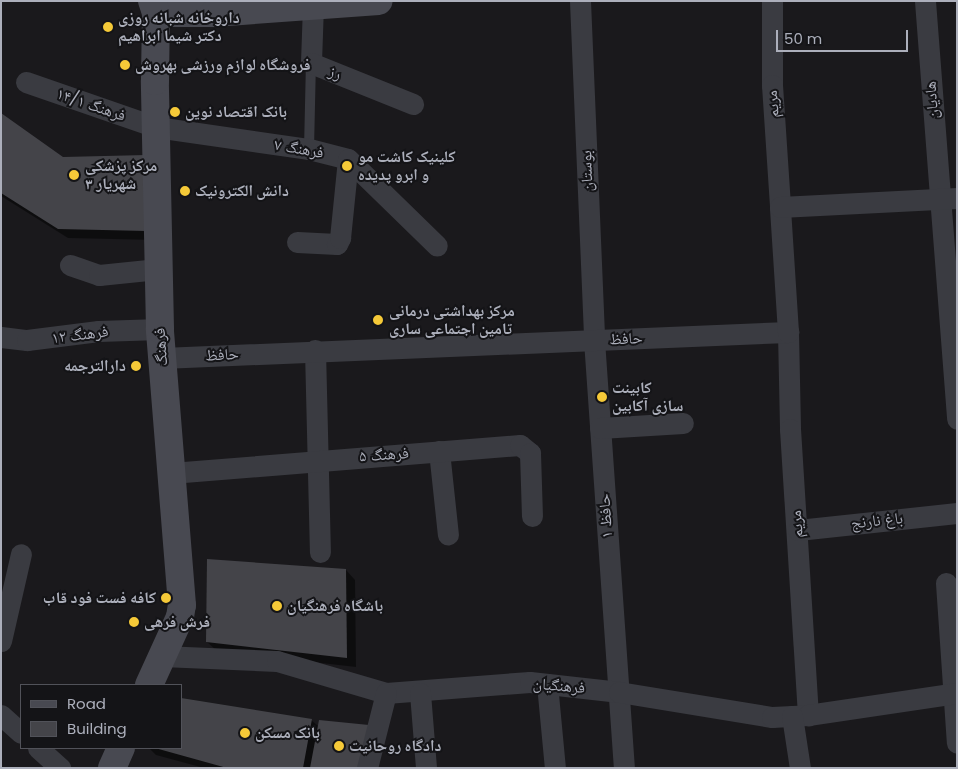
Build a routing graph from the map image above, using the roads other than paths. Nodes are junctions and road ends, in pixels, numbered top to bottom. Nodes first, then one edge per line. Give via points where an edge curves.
1 (379, 1) edge
2 (580, 1) edge
3 (772, 1) edge
4 (925, 1) edge
5 (313, 5) junction
6 (154, 7) edge
7 (214, 7) edge
8 (311, 63) junction
9 (26, 82) dead end
10 (413, 104) dead end
11 (156, 127) junction
12 (309, 149) junction
13 (348, 159) junction
14 (948, 198) edge
15 (780, 207) junction
16 (297, 242) dead end
17 (437, 246) dead end
18 (70, 265) dead end
19 (158, 268) junction
20 (160, 329) junction
21 (788, 332) junction
22 (1, 337) edge
23 (594, 340) junction
24 (315, 350) junction
25 (162, 358) junction
26 (957, 419) edge
27 (683, 423) dead end
28 (600, 428) junction
29 (439, 451) junction
30 (317, 460) junction
31 (171, 472) junction
32 (957, 513) edge
33 (532, 516) dead end
34 (798, 530) junction
35 (448, 535) dead end
36 (320, 552) dead end
37 (21, 554) dead end
38 (946, 584) dead end
39 (2, 632) edge
40 (162, 656) junction
41 (149, 684) edge
42 (547, 684) junction
43 (420, 692) junction
44 (619, 692) junction
45 (386, 693) junction
46 (954, 693) edge
47 (1, 714) edge
48 (800, 715) junction
49 (20, 731) edge
50 (957, 743) edge
51 (39, 749) edge
52 (121, 749) edge
53 (60, 768) edge
54 (112, 768) edge
55 (367, 768) edge
56 (426, 768) edge
57 (555, 768) edge
58 (624, 768) edge
59 (800, 768) edge

1 - 5 main road
2 - 23 street, بوستان
3 - 15 street, مریم via 772,85
4 - 14 street, هادیان
5 - 7 main road
5 - 8 street, رز
6 - 7 main road
6 - 11 main road, فرهنگ
8 - 10 street, رز
8 - 12 lane
9 - 11 street, فرهنگ ۱۴/۱
11 - 12 street, فرهنگ ۷
11 - 19 main road, فرهنگ
12 - 13 street, فرهنگ ۷
13 - 16 street via 337,244
13 - 17 street, فرهنگ ۷
14 - 15 street
14 - 26 street, هادیان
15 - 21 street
18 - 19 street via 98,275
19 - 20 main road, فرهنگ
20 - 22 street, فرهنگ ١٢ via 98,331 26,340
20 - 25 main road, فرهنگ
21 - 23 street, حافظ
21 - 34 street, مریم
23 - 24 street, حافظ
23 - 28 street, حافظ ۱
24 - 25 street, حافظ
24 - 30 street
25 - 31 main road, فرهنگ
27 - 28 street
28 - 44 street, حافظ ۱
29 - 30 street, فرهنگ ۵
29 - 33 street, فرهنگ ۵ via 520,445 528,448
29 - 35 street
30 - 31 street, فرهنگ ۵
30 - 36 street
31 - 40 main road, فرهنگ via 182,605
32 - 34 street, باغ نارنج
34 - 48 street, مریم
37 - 39 street
38 - 46 street
40 - 41 main road, فرهنگ
40 - 45 street, فرهنگیان via 277,661
42 - 43 street, فرهنگیان via 530,682
42 - 44 street, فرهنگیان
42 - 57 street
43 - 45 street, فرهنگیان
43 - 56 street
44 - 48 street, فرهنگیان via 772,717
44 - 58 street, حافظ ۱
45 - 55 street
46 - 48 street, فرهنگیان
46 - 50 street
47 - 49 street
48 - 59 street, مریم
51 - 53 street
52 - 54 main road

